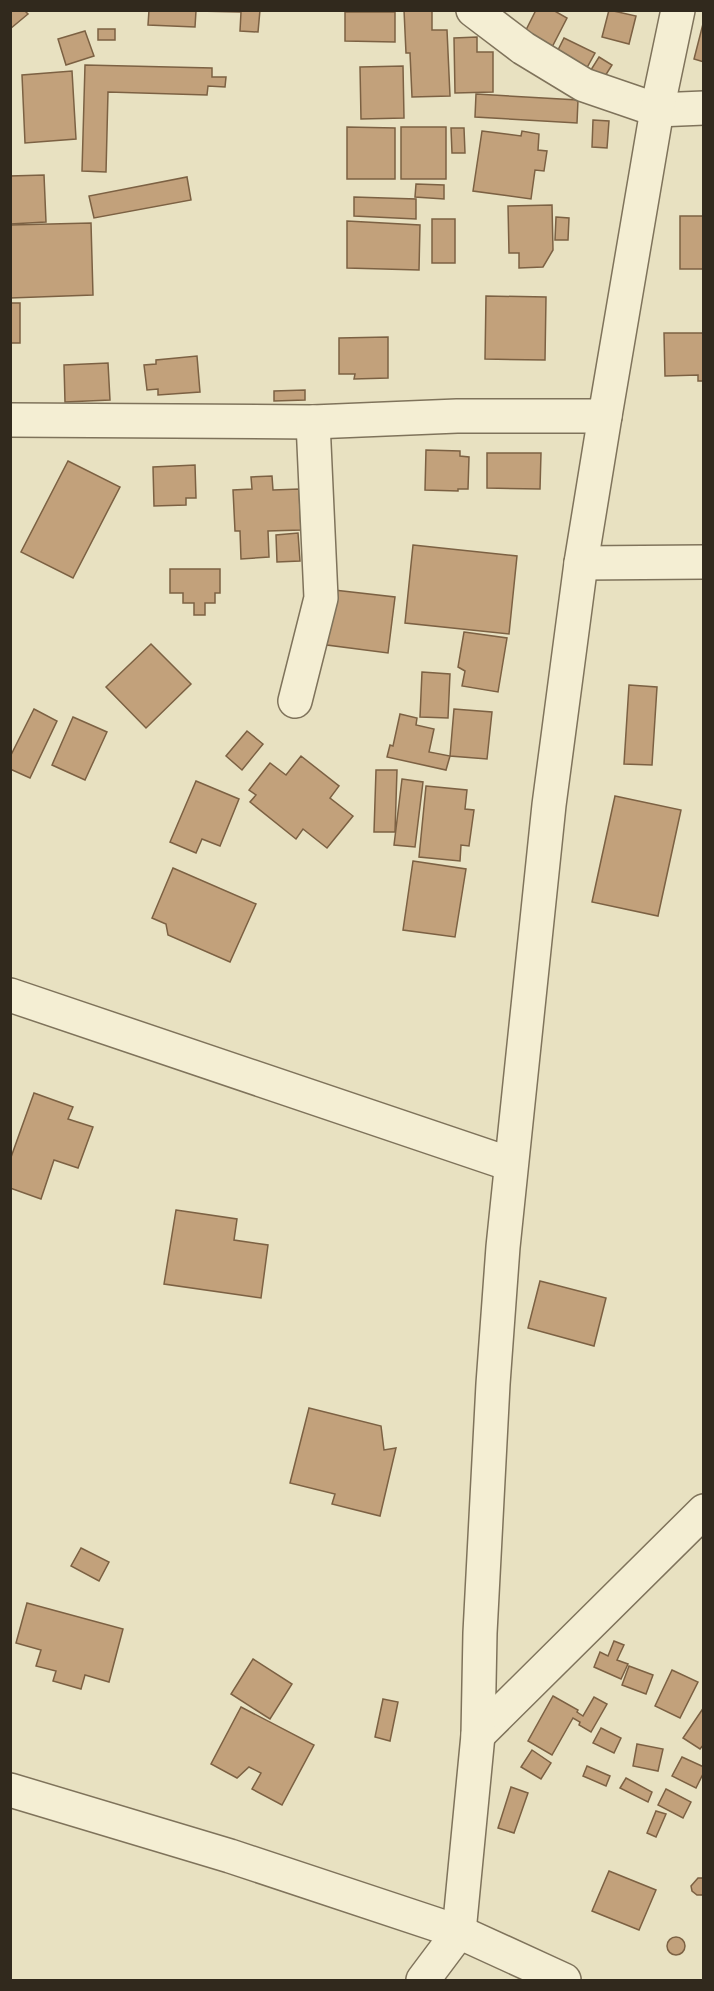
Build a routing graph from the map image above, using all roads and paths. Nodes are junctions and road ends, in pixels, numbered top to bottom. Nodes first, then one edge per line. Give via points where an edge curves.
1 (473, 10) edge
2 (678, 10) edge
3 (704, 108) edge
4 (657, 110) junction
5 (604, 416) junction
6 (10, 420) edge
7 (313, 422) junction
8 (704, 562) edge
9 (581, 563) junction
10 (295, 701) dead end
11 (10, 995) edge
12 (510, 1164) junction
13 (704, 1511) edge
14 (478, 1735) junction
15 (10, 1790) edge
16 (459, 1932) junction
17 (423, 1980) edge
18 (564, 1980) edge

1 - 4 street via 523,48 584,85
2 - 4 street
3 - 4 street
4 - 5 street
5 - 7 street via 457,416
5 - 9 street
6 - 7 street
7 - 10 street via 321,598
8 - 9 street
9 - 12 street via 549,805
11 - 12 street
12 - 14 street via 493,1383
13 - 14 street
14 - 16 street
15 - 16 street via 230,1856
16 - 17 street
16 - 18 street

